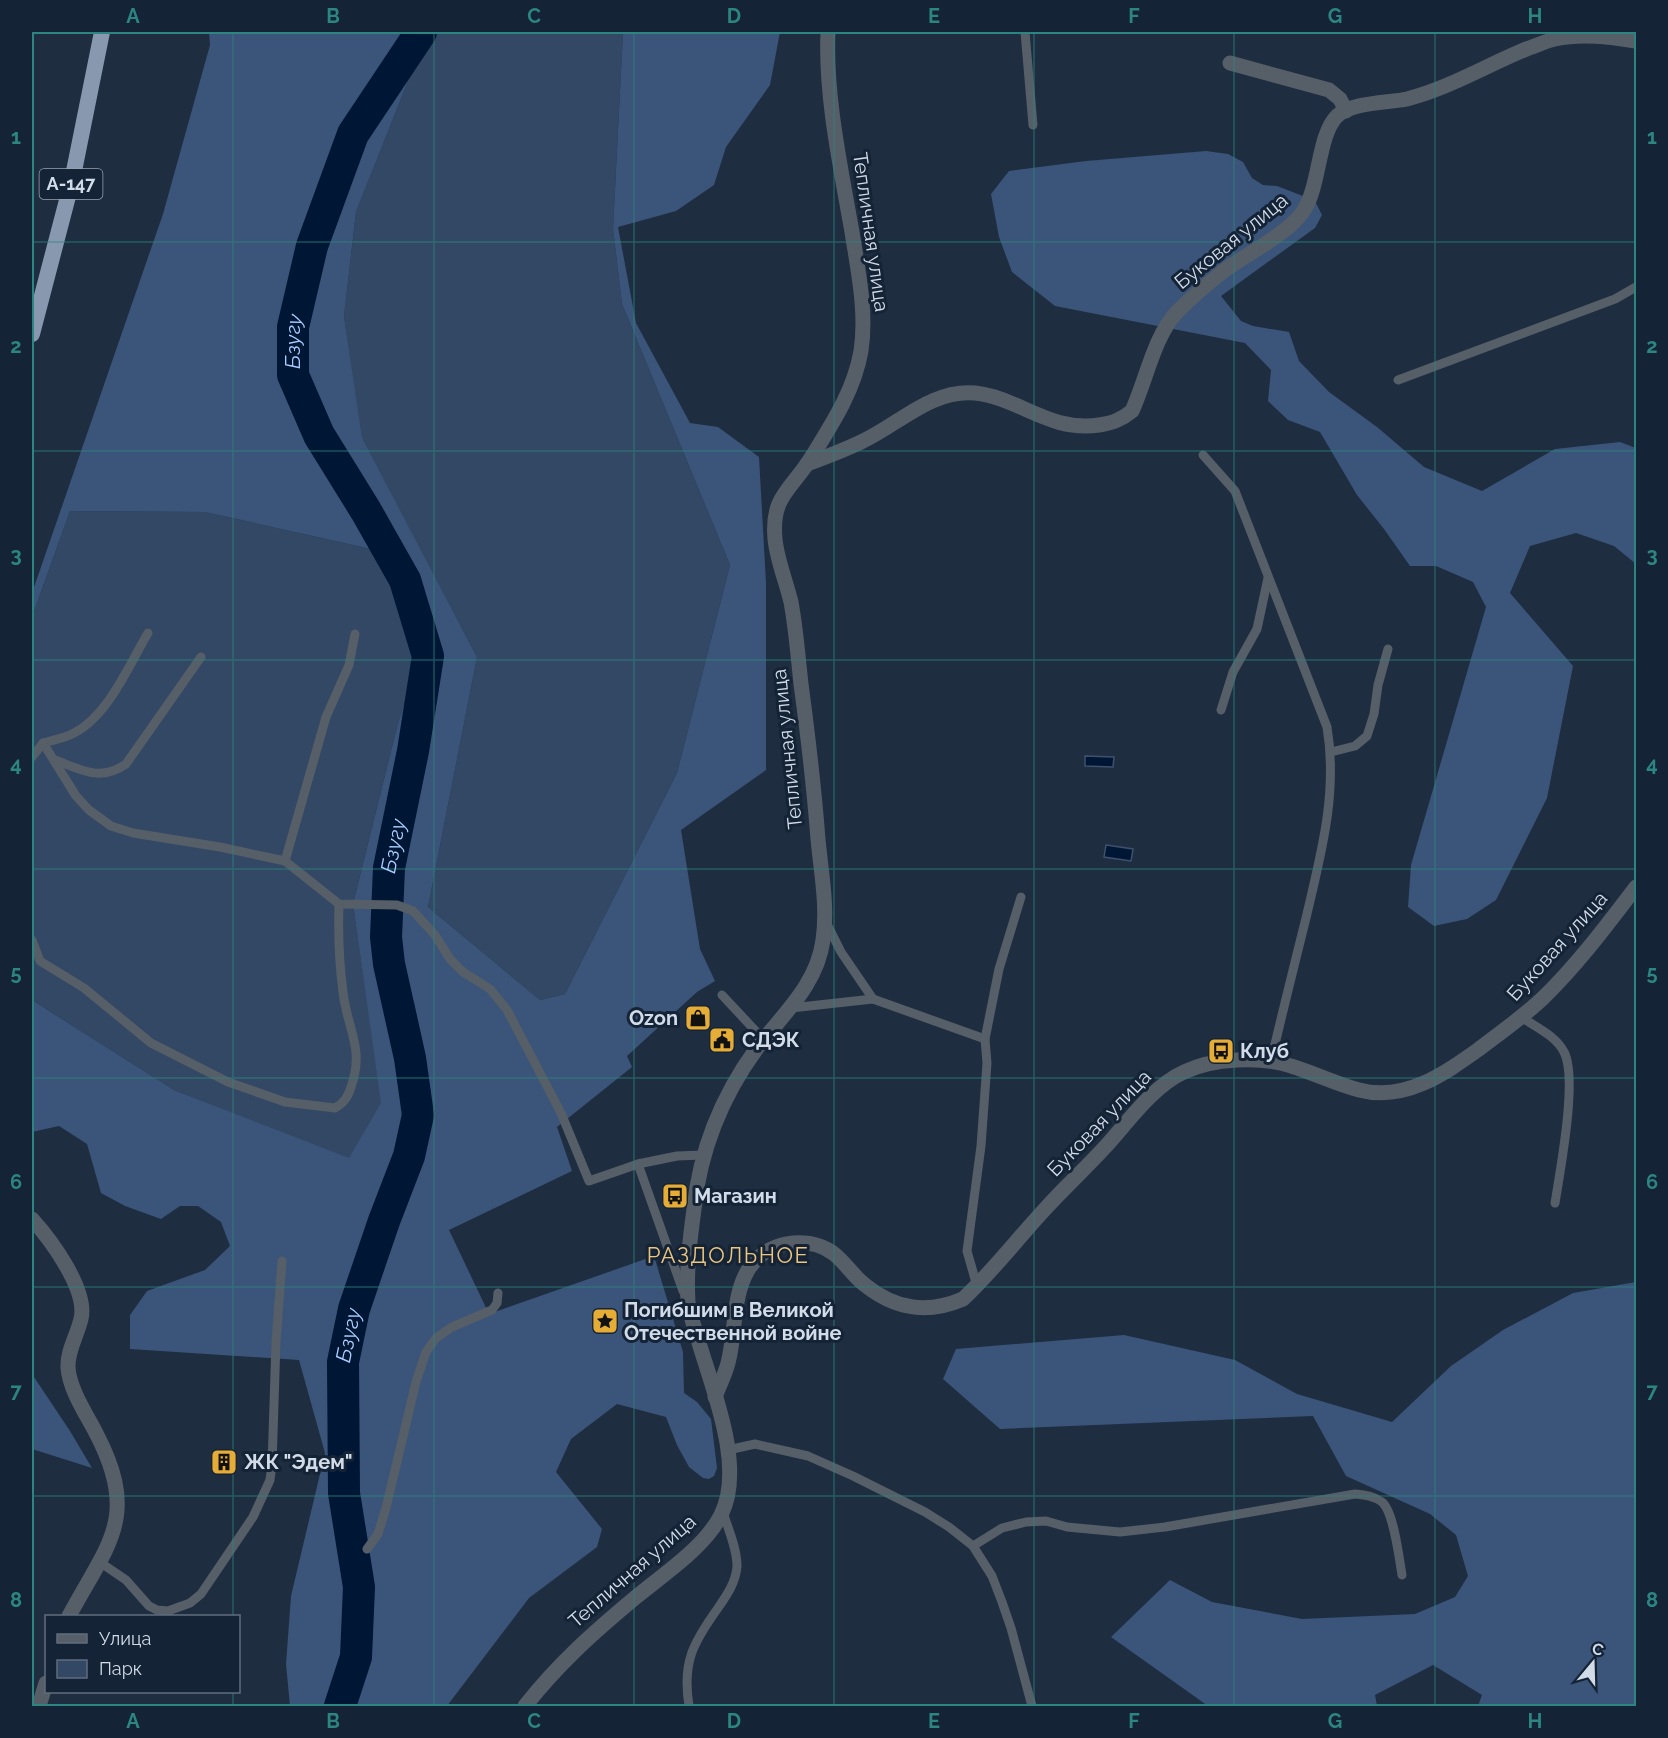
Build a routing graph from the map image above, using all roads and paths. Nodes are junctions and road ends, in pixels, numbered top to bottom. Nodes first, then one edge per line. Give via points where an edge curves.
1 (102, 32) edge
2 (828, 32) edge
3 (1025, 32) edge
4 (1636, 41) edge
5 (1230, 63) dead end
6 (1346, 111) junction
7 (1033, 125) dead end
8 (1636, 287) edge
9 (32, 334) edge
10 (1398, 380) dead end
11 (1203, 455) dead end
12 (807, 464) junction
13 (1268, 578) junction
14 (148, 633) dead end
15 (355, 634) dead end
16 (1388, 649) dead end
17 (201, 657) dead end
18 (1221, 710) dead end
19 (43, 743) junction
20 (1331, 752) junction
21 (32, 757) edge
22 (55, 760) junction
23 (285, 861) junction
24 (1636, 887) edge
25 (1021, 897) dead end
26 (339, 904) junction
27 (825, 922) junction
28 (32, 940) edge
29 (722, 995) dead end
30 (873, 999) junction
31 (791, 1008) junction
32 (1521, 1017) junction
33 (985, 1039) junction
34 (764, 1040) junction
35 (1270, 1061) junction
36 (703, 1155) junction
37 (638, 1164) junction
38 (1555, 1203) dead end
39 (32, 1219) edge
40 (282, 1262) dead end
41 (976, 1286) junction
42 (498, 1293) dead end
43 (688, 1304) junction
44 (715, 1397) junction
45 (728, 1450) junction
46 (723, 1512) junction
47 (973, 1546) junction
48 (367, 1549) dead end
49 (101, 1563) junction
50 (1402, 1575) dead end
51 (70, 1615) edge
52 (45, 1686) edge
53 (39, 1707) edge
54 (525, 1707) edge
55 (689, 1707) edge
56 (1032, 1707) edge

1 - 9 highway, А-147 via 72,181
2 - 12 street, Тепличная улица via 836,133 860,278 862,343 847,398
3 - 7 lane
4 - 6 street via 1582,35 1554,39 1408,99
5 - 6 street via 1329,90
6 - 12 street, Буковая улица via 1330,125 1305,208 1288,226 1221,273 1177,313 1162,335 1132,411 1121,420 1086,427 1066,425 994,398 956,394 940,397 864,441
8 - 10 lane via 1615,299
11 - 13 lane via 1235,491
12 - 27 street, Тепличная улица via 779,502 775,544 795,630
13 - 18 lane via 1257,629 1233,672
13 - 20 lane via 1327,727
14 - 19 lane via 104,707 89,723 73,734
15 - 23 lane via 349,666 327,717
16 - 20 lane via 1367,736 1355,746
17 - 22 lane via 126,764 104,774
19 - 21 lane
19 - 22 lane
20 - 35 lane via 1330,804 1319,863
22 - 23 lane via 76,796 111,826
23 - 26 lane
24 - 32 street, Буковая улица via 1571,968
25 - 33 lane via 999,969
26 - 28 lane via 340,972 357,1062 348,1096 335,1108 285,1102 228,1082 151,1043 84,988 40,960
26 - 37 lane via 397,904 413,911 450,959 490,989 531,1053 589,1181
27 - 30 lane
27 - 31 street, Тепличная улица via 823,947 814,974
29 - 34 lane
30 - 31 lane
30 - 33 lane
31 - 34 street, Тепличная улица
32 - 35 street, Буковая улица via 1450,1070 1421,1086 1397,1092 1359,1090
32 - 38 lane via 1551,1037 1569,1063 1564,1150
33 - 41 lane via 981,1146 967,1251
34 - 36 street, Тепличная улица via 716,1116
35 - 41 street, Буковая улица via 1198,1066 1164,1085
36 - 37 lane
36 - 43 street, Тепличная улица via 694,1203
37 - 43 lane
39 - 49 street via 74,1280 79,1297 81,1317 69,1358 71,1382 108,1457 116,1483 117,1522
40 - 49 lane via 272,1465 270,1480 253,1517 201,1594 178,1608 168,1611 149,1606 126,1580
41 - 44 street, Буковая улица via 963,1299 947,1306 909,1307 883,1298 832,1252 798,1242 776,1246 754,1263 741,1286 728,1364
42 - 48 lane via 492,1310 452,1327 436,1338 426,1352 386,1508 378,1534
43 - 44 street, Тепличная улица
44 - 45 street, Тепличная улица
45 - 46 street, Тепличная улица via 731,1477
45 - 47 lane via 755,1444 808,1456 925,1512
46 - 54 street, Тепличная улица via 706,1538 575,1649
46 - 55 lane via 737,1568 730,1591 690,1654 685,1684
47 - 50 lane via 1002,1528 1026,1522 1046,1521 1120,1532 1355,1494 1384,1503
47 - 56 lane via 992,1576 1005,1611
49 - 51 street
52 - 53 street

